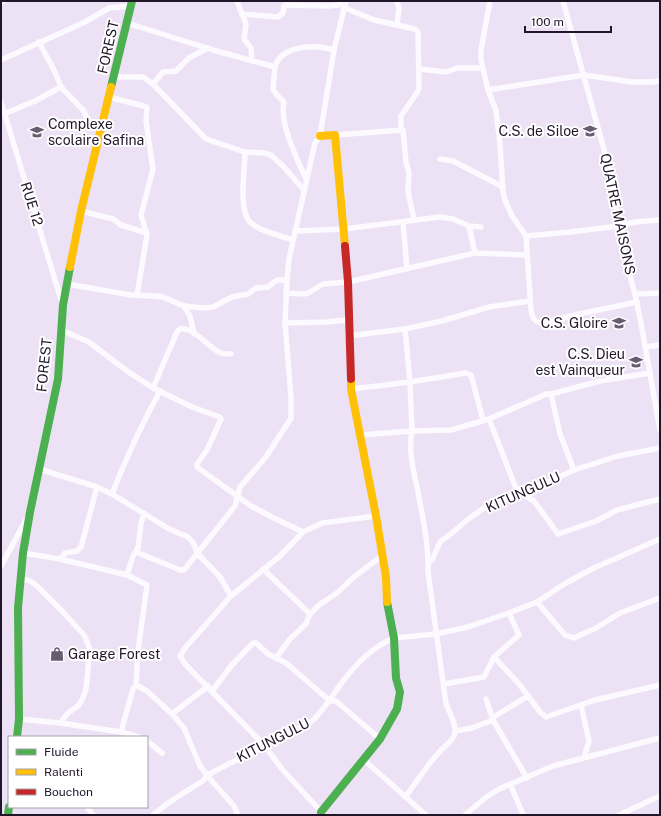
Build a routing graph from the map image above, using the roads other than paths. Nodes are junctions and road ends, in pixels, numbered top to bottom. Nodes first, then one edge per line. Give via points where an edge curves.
1 (237, 1) edge
2 (397, 1) edge
3 (490, 1) edge
4 (563, 1) edge
5 (131, 4) edge
6 (345, 4) edge
7 (242, 14) junction
8 (127, 23) junction
9 (397, 25) junction
10 (39, 42) junction
11 (208, 48) junction
12 (334, 50) junction
13 (1, 60) edge
14 (252, 61) junction
15 (275, 67) junction
16 (483, 68) junction
17 (419, 69) junction
18 (584, 75) junction
19 (114, 77) junction
20 (660, 80) edge
21 (153, 84) junction
22 (61, 87) junction
23 (488, 90) junction
24 (109, 97) junction
25 (1, 102) edge
26 (4, 114) junction
27 (101, 129) junction
28 (401, 130) junction
29 (334, 135) junction
30 (320, 136) junction
31 (246, 152) junction
32 (440, 159) dead end
33 (306, 179) junction
34 (503, 187) junction
35 (304, 190) junction
36 (81, 211) junction
37 (414, 220) junction
38 (660, 220) edge
39 (403, 222) junction
40 (469, 226) junction
41 (619, 226) junction
42 (481, 227) dead end
43 (344, 229) junction
44 (296, 231) junction
45 (147, 233) junction
46 (526, 236) junction
47 (293, 240) junction
48 (475, 253) junction
49 (527, 255) junction
50 (407, 269) junction
51 (286, 280) junction
52 (348, 282) junction
53 (67, 284) junction
54 (286, 293) junction
55 (635, 294) junction
56 (660, 294) edge
57 (137, 295) junction
58 (530, 301) junction
59 (637, 302) junction
60 (63, 306) junction
61 (184, 306) junction
62 (348, 320) junction
63 (285, 323) junction
64 (405, 329) junction
65 (61, 330) junction
66 (194, 334) junction
67 (348, 336) junction
68 (660, 345) edge
69 (646, 347) junction
70 (230, 354) dead end
71 (650, 373) junction
72 (410, 382) junction
73 (153, 388) junction
74 (351, 389) junction
75 (160, 391) junction
76 (551, 394) junction
77 (658, 401) edge
78 (658, 411) edge
79 (486, 420) junction
80 (660, 430) edge
81 (412, 431) junction
82 (361, 435) junction
83 (660, 448) edge
84 (39, 469) junction
85 (574, 470) junction
86 (96, 487) junction
87 (112, 494) junction
88 (521, 495) junction
89 (238, 497) junction
90 (660, 499) edge
91 (30, 512) junction
92 (144, 513) junction
93 (376, 516) junction
94 (303, 532) junction
95 (660, 539) edge
96 (438, 545) junction
97 (427, 546) junction
98 (136, 552) junction
99 (197, 552) junction
100 (23, 553) junction
101 (382, 556) junction
102 (60, 559) junction
103 (429, 562) junction
104 (1, 566) edge
105 (263, 570) junction
106 (127, 575) junction
107 (21, 578) junction
108 (231, 596) junction
109 (660, 598) edge
110 (537, 602) junction
111 (509, 613) junction
112 (310, 614) junction
113 (436, 634) junction
114 (394, 638) junction
115 (494, 657) junction
116 (276, 658) junction
117 (444, 684) junction
118 (136, 685) junction
119 (660, 686) edge
120 (210, 689) junction
121 (528, 696) junction
122 (486, 699) dead end
123 (330, 701) junction
124 (582, 705) junction
125 (172, 714) junction
126 (19, 719) junction
127 (493, 719) junction
128 (60, 723) junction
129 (455, 731) junction
130 (122, 732) junction
131 (17, 736) edge
132 (130, 736) edge
133 (660, 738) edge
134 (380, 739) junction
135 (148, 742) edge
136 (264, 745) junction
137 (162, 753) dead end
138 (584, 757) junction
139 (364, 760) junction
140 (206, 775) junction
141 (527, 778) junction
142 (510, 784) junction
143 (406, 796) junction
144 (660, 796) edge
145 (161, 808) junction
146 (323, 813) edge
147 (523, 814) edge
148 (153, 815) edge
149 (163, 815) edge
150 (238, 815) edge
151 (426, 815) edge
152 (465, 815) edge
153 (619, 815) edge

1 - 7 street
2 - 9 street
3 - 16 street via 481,50
4 - 18 street, QUATRE MAISONS
5 - 8 street, FOREST
5 - 10 street via 109,8 85,22
6 - 7 street via 286,5 278,17
6 - 9 street via 374,20
6 - 12 street
7 - 14 street via 246,24 244,39 251,48
8 - 11 street
8 - 19 street, FOREST
9 - 17 street via 418,32
10 - 13 street
10 - 22 street
11 - 14 street
11 - 21 street via 189,58 176,70 163,72
12 - 15 street via 324,47 287,51 278,59
12 - 30 street
14 - 15 street
15 - 33 street via 274,91 284,102 283,120
16 - 17 street via 457,68 446,72
16 - 23 street
17 - 28 street via 419,88 401,116
18 - 20 street via 632,82
18 - 23 street
18 - 41 street, QUATRE MAISONS via 608,164
19 - 21 street via 143,77
19 - 24 street, FOREST
21 - 31 street via 206,139
22 - 26 street
22 - 27 street via 84,111 86,119
23 - 34 street via 496,111
24 - 27 street, FOREST
24 - 45 street via 147,107 146,121 153,169 141,215
25 - 26 street, RUE 12
26 - 60 street, RUE 12
27 - 36 street, FOREST
28 - 29 street
28 - 37 street
29 - 30 street
29 - 43 street
30 - 33 street via 315,142
31 - 35 street via 271,155
31 - 47 street via 243,197 250,221 258,227
32 - 34 street via 453,161
33 - 35 street
34 - 46 street via 508,209
35 - 44 street
36 - 45 street via 113,219 120,225
36 - 53 street, FOREST
37 - 39 street
37 - 40 street via 445,217
38 - 41 street
39 - 43 street
39 - 50 street
40 - 42 street
40 - 48 street
41 - 46 street
41 - 55 street, QUATRE MAISONS via 625,262
43 - 44 street
43 - 52 street
44 - 47 street
45 - 57 street
46 - 49 street
47 - 51 street
48 - 49 street
48 - 50 street
49 - 58 street
50 - 52 street
51 - 54 street
51 - 61 street via 277,280 268,287 256,288 248,294 232,297 213,308
52 - 54 street via 323,284 304,294
52 - 62 street
53 - 57 street
53 - 60 street, FOREST
54 - 63 street
55 - 56 street
55 - 59 street, QUATRE MAISONS
57 - 61 street via 163,297
58 - 59 street via 534,321 541,323
58 - 64 street via 489,307 442,322
59 - 69 street, QUATRE MAISONS
60 - 65 street, FOREST
61 - 66 street via 190,316
62 - 63 street
62 - 67 street
63 - 89 street via 292,397 291,418 266,457 240,487
64 - 67 street
64 - 72 street
65 - 73 street via 89,342
65 - 84 street, FOREST via 58,379
66 - 70 street via 217,352
66 - 73 street via 184,328 178,330
67 - 74 street
68 - 69 street
69 - 71 street, QUATRE MAISONS
71 - 76 street via 600,381
71 - 77 street, QUATRE MAISONS
72 - 74 street
72 - 79 street via 468,374 471,376
72 - 81 street
73 - 75 street
74 - 82 street
75 - 87 street via 124,462
75 - 89 street via 221,418 207,450 197,465 205,474
76 - 79 street via 542,395
76 - 85 street via 560,434
77 - 78 street, QUATRE MAISONS
78 - 80 street, QUATRE MAISONS
79 - 81 street via 451,430
79 - 88 street
81 - 82 street
81 - 97 street via 410,455
82 - 93 street
83 - 85 street, KITUNGULU via 618,456
84 - 86 street
84 - 91 street, FOREST
85 - 88 street, KITUNGULU
86 - 87 street
86 - 102 street via 81,547 77,551 65,553
87 - 92 street
88 - 90 street via 534,501 558,534 596,521 617,510
88 - 96 street, KITUNGULU via 487,506
89 - 94 street via 272,518
89 - 99 street via 235,506
91 - 100 street, FOREST
91 - 104 street
92 - 98 street
92 - 99 street via 190,539
93 - 94 street via 322,523
93 - 101 street
94 - 105 street
95 - 110 street via 566,583
96 - 97 street
96 - 103 street, KITUNGULU
97 - 103 street
98 - 99 street via 182,570
98 - 106 street
99 - 108 street via 220,578
100 - 102 street
100 - 107 street, FOREST
101 - 112 street
101 - 114 street
102 - 106 street
103 - 113 street, KITUNGULU
105 - 108 street
105 - 112 street
106 - 118 street via 148,586 138,651
107 - 126 street, FOREST via 18,608
107 - 128 street via 30,581 49,598 84,635 90,649 83,698
108 - 120 street via 180,656
109 - 110 street via 620,613 574,638 565,635
110 - 111 street
111 - 113 street via 468,627
111 - 115 street via 519,635
112 - 116 street via 304,626
113 - 114 street, KITUNGULU
113 - 117 street, KITUNGULU
114 - 123 street, KITUNGULU via 373,650 358,664
114 - 134 street via 396,678 400,692 397,709
115 - 117 street via 484,677
115 - 121 street
116 - 120 street via 253,643
116 - 123 street via 286,663
117 - 129 street, KITUNGULU via 446,704
118 - 125 street
118 - 130 street
119 - 124 street
120 - 125 street
120 - 136 street
121 - 124 street via 546,717
121 - 127 street
122 - 127 street
123 - 134 street via 336,701
123 - 136 street, KITUNGULU via 311,722
124 - 138 street via 589,741
125 - 140 street via 184,728
126 - 128 street
126 - 131 street, FOREST
127 - 129 street via 472,728
127 - 141 street
128 - 130 street
129 - 143 street via 452,739
130 - 132 street
133 - 138 street
134 - 139 street
135 - 137 street
136 - 140 street, KITUNGULU
136 - 146 street via 282,769
138 - 141 street via 553,766
139 - 143 street
139 - 146 street
140 - 145 street, KITUNGULU via 204,780
140 - 150 street via 234,806
141 - 142 street
142 - 147 street
142 - 152 street via 485,798
143 - 151 street
144 - 153 street
145 - 148 street, KITUNGULU
145 - 149 street

